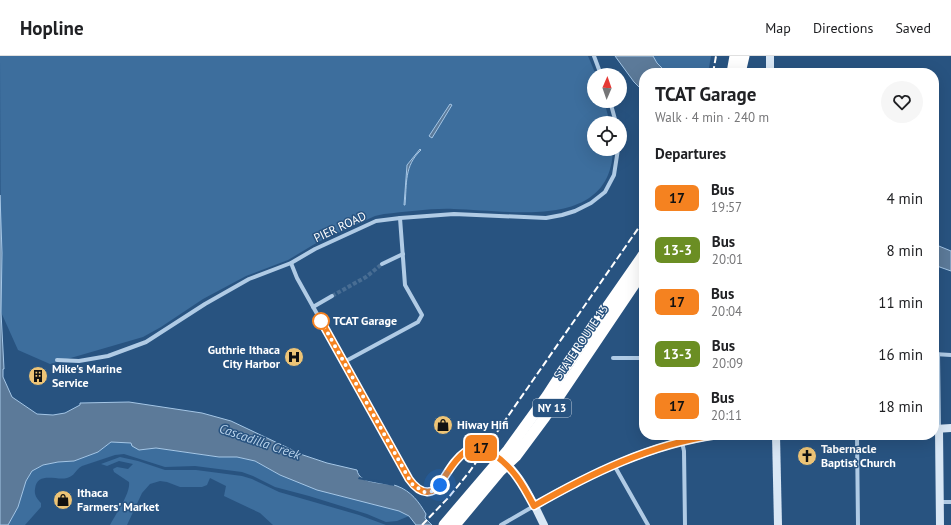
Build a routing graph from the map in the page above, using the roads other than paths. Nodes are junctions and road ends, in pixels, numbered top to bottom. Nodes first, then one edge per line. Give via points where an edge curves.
1 (594, 56) edge
2 (736, 56) edge
3 (744, 56) edge
4 (770, 56) edge
5 (598, 68) edge
6 (733, 68) edge
7 (741, 68) edge
8 (770, 68) edge
9 (617, 156) edge
10 (400, 218) junction
11 (403, 254) junction
12 (639, 261) edge
13 (291, 263) junction
14 (382, 264) tunnel mouth
15 (639, 278) edge
16 (332, 296) tunnel mouth
17 (313, 307) junction
18 (939, 354) edge
19 (951, 355) edge
20 (614, 358) dead end
21 (639, 358) edge
22 (57, 360) dead end
23 (344, 362) junction
24 (951, 428) edge
25 (939, 429) edge
26 (688, 440) edge
27 (776, 440) edge
28 (857, 440) edge
29 (937, 440) edge
30 (682, 441) junction
31 (504, 461) junction
32 (614, 465) junction
33 (940, 502) junction
34 (951, 502) edge
35 (534, 506) junction
36 (448, 524) edge
37 (501, 525) edge
38 (544, 525) edge
39 (648, 525) edge
40 (685, 525) edge
41 (778, 525) edge
42 (858, 525) edge
43 (940, 525) edge

1 - 5 street
2 - 6 highway
3 - 7 highway
4 - 8 street
9 - 10 street, PIER ROAD via 614,175 605,192 591,203 562,215 546,218 454,214
10 - 11 street
10 - 13 street, PIER ROAD via 373,222
11 - 14 street
11 - 23 street via 404,285 422,315 418,322
12 - 31 highway, STATE ROUTE 13 / NY 13
13 - 17 street
13 - 22 street, PIER ROAD via 249,279 146,342 108,356 79,361
15 - 31 highway, STATE ROUTE 13 / NY 13 via 556,403 516,456
16 - 17 street
17 - 23 street
18 - 19 street
20 - 21 street
23 - 31 street via 409,479 418,489 424,492 436,489 460,456 474,448 484,448
24 - 25 street
26 - 30 street
27 - 41 street
28 - 42 street
29 - 33 street
30 - 32 street
30 - 40 street
31 - 35 street
31 - 36 highway, NY 13
32 - 35 street
32 - 39 street
33 - 34 street
33 - 43 street
35 - 37 street
35 - 38 street

